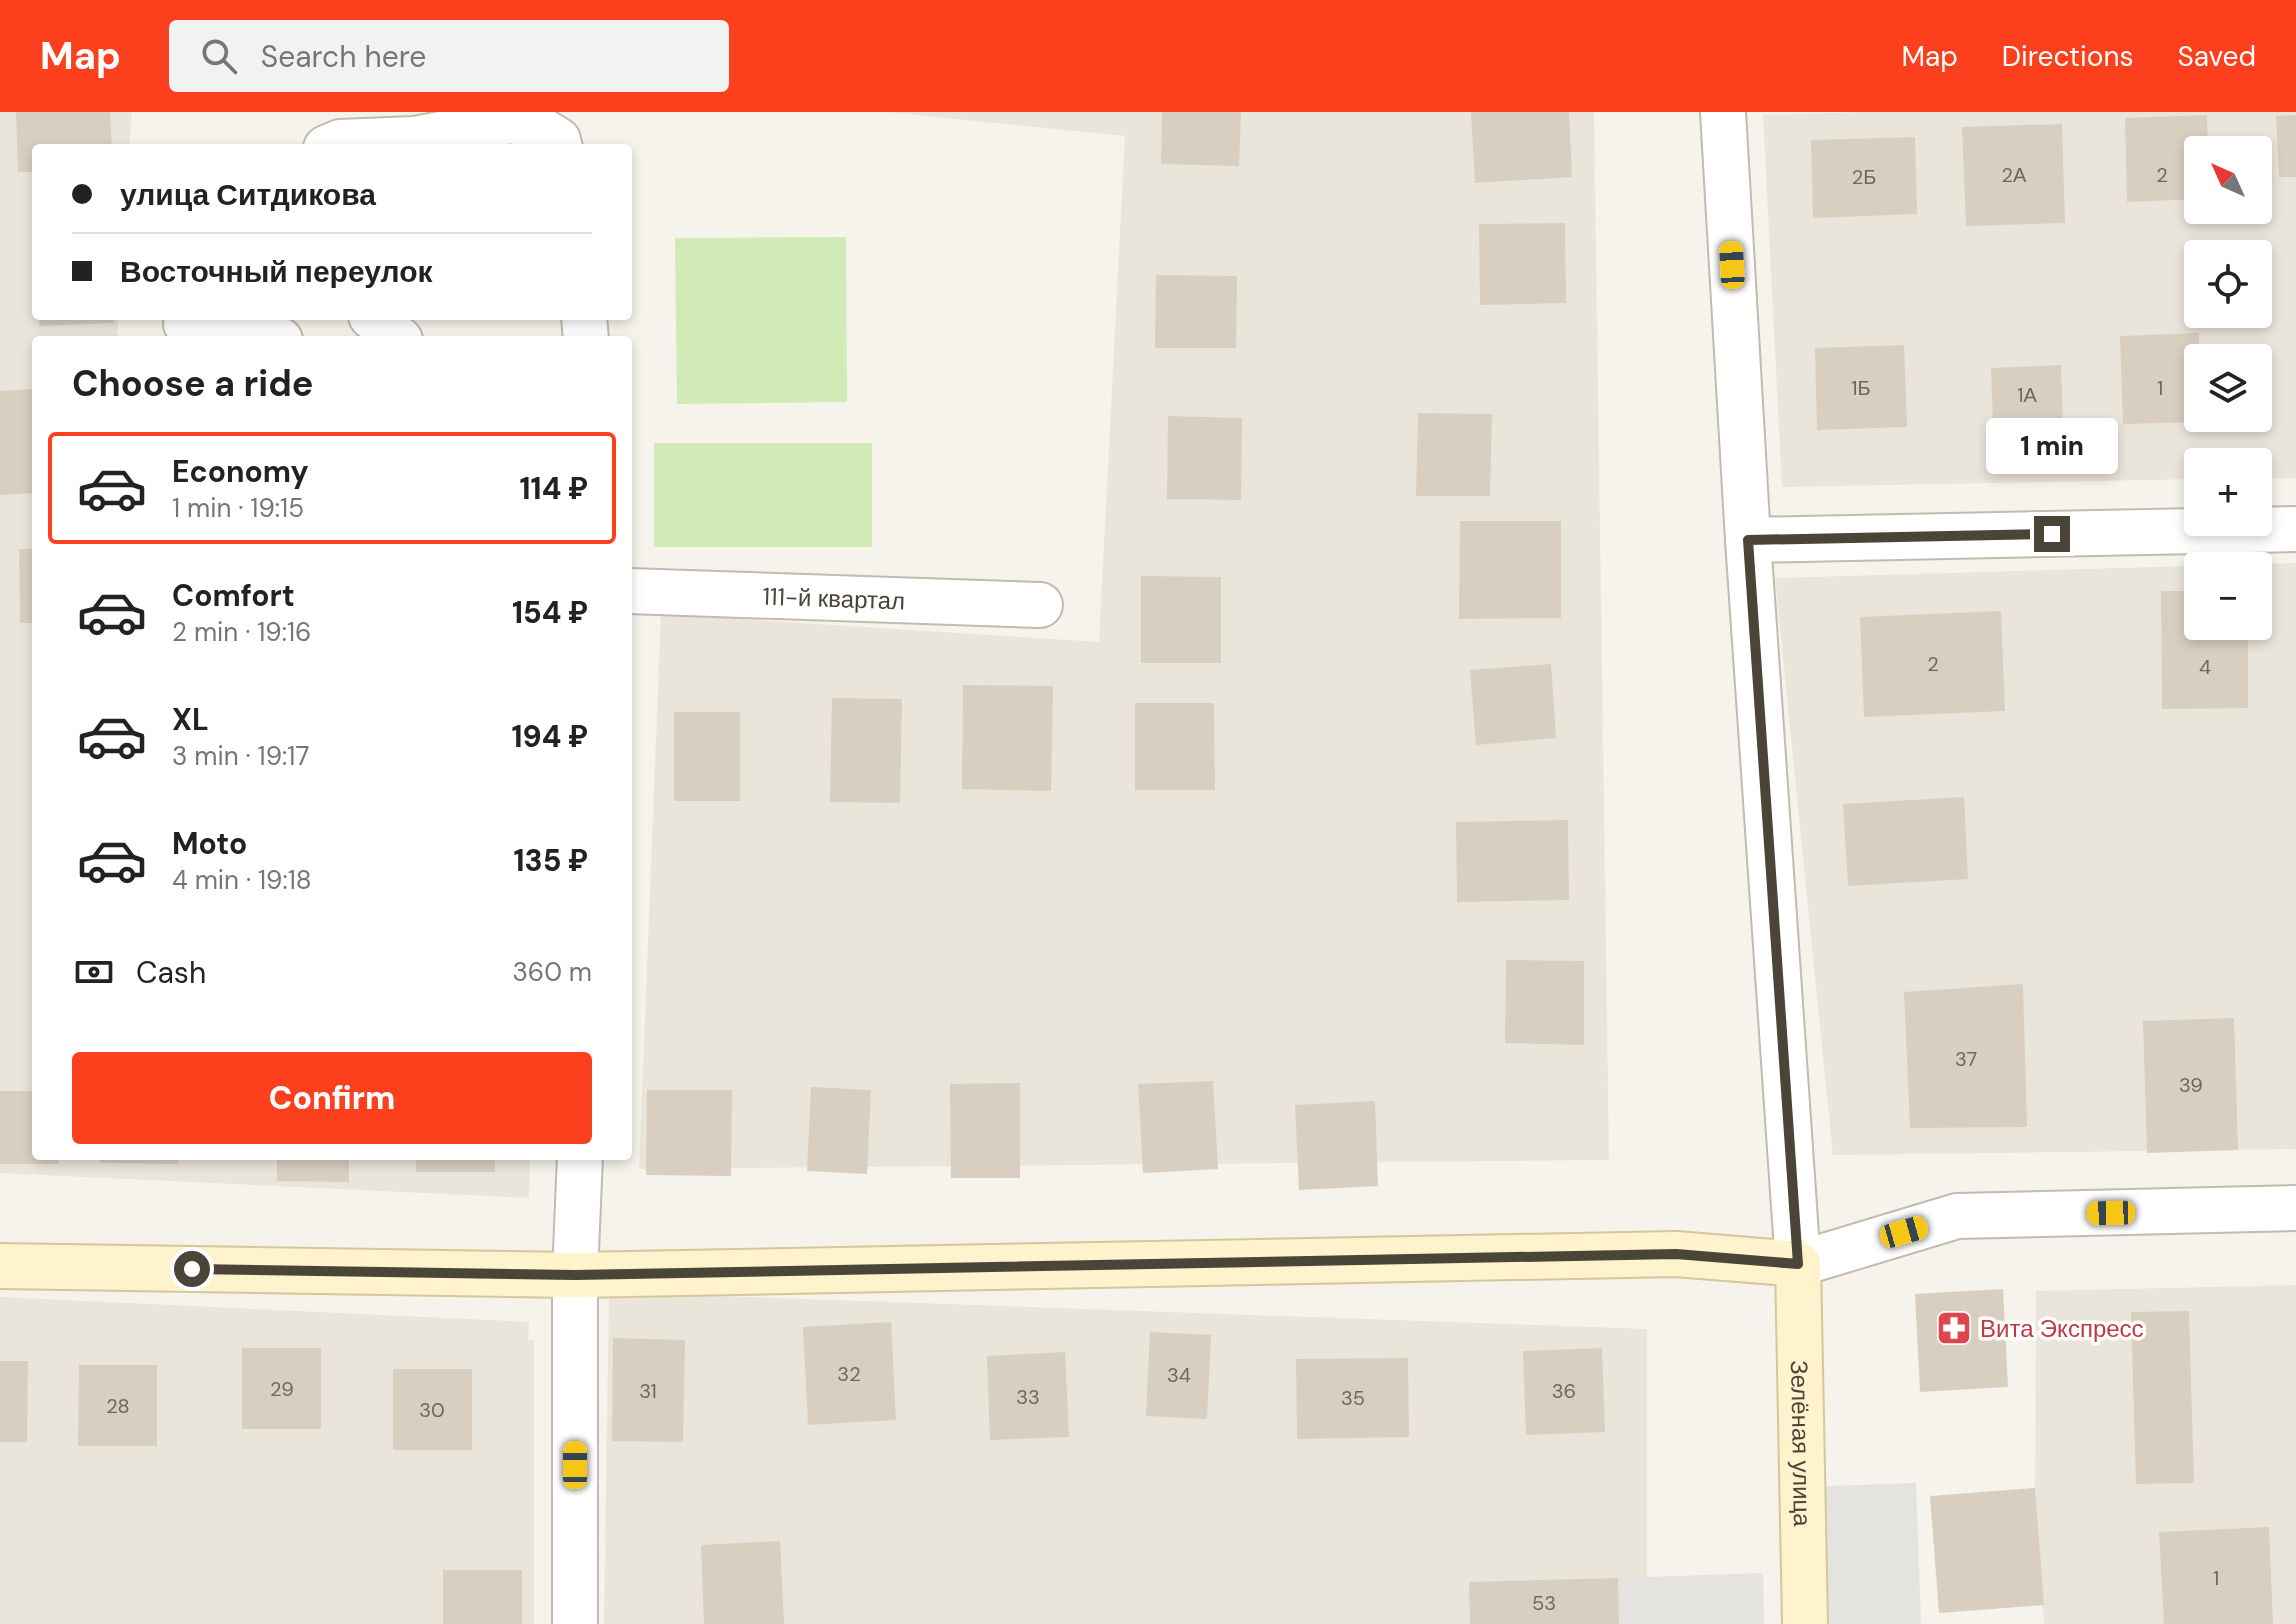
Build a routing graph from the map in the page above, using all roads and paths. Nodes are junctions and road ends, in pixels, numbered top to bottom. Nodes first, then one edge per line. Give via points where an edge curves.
1 (1723, 112) edge
2 (335, 144) edge
3 (559, 144) edge
4 (376, 320) edge
5 (186, 324) dead end
6 (256, 336) edge
7 (395, 336) edge
8 (2296, 529) edge
9 (1748, 540) junction
10 (632, 591) edge
11 (1040, 605) dead end
12 (580, 1160) edge
13 (2296, 1208) edge
14 (1798, 1264) junction
15 (0, 1266) edge
16 (575, 1275) junction
17 (575, 1624) edge
18 (1805, 1624) edge

1 - 9 street
2 - 3 street via 414,139 510,121 535,126
4 - 7 street
5 - 6 street
8 - 9 street
9 - 14 street
10 - 11 street, 111-й квартал
12 - 16 street
13 - 14 street via 1957,1216
14 - 16 street via 1676,1254
14 - 18 street, Зелёная улица
15 - 16 street
16 - 17 street

